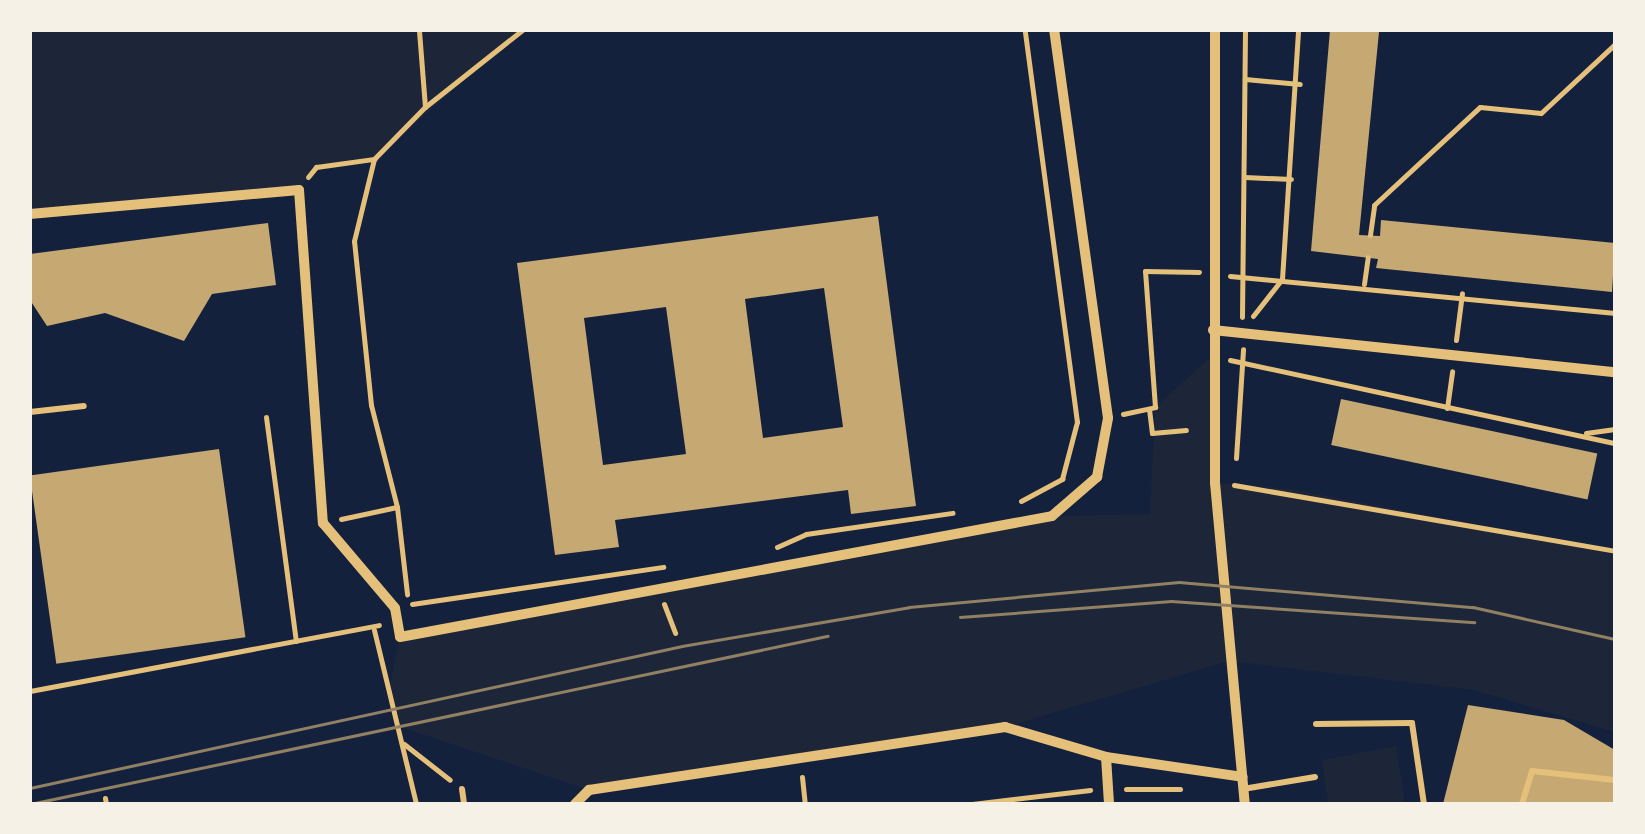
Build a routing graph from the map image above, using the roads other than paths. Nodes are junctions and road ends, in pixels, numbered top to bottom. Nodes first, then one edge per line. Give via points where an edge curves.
1 (1054, 30) edge
2 (1215, 30) edge
3 (30, 214) edge
4 (1212, 330) junction
5 (1615, 372) edge
6 (84, 406) dead end
7 (30, 412) edge
8 (1316, 724) dead end
9 (1106, 757) junction
10 (1315, 777) dead end
11 (1615, 780) edge
12 (1243, 783) junction
13 (462, 790) road end
14 (464, 804) edge
15 (575, 804) edge
16 (1109, 804) edge
17 (1245, 804) edge
18 (1424, 804) edge
19 (1522, 804) edge

1 - 3 street via 1108,418 1097,477 1052,516 400,637 395,608 323,523 299,190
2 - 4 street
4 - 5 street
4 - 12 street via 1215,483
6 - 7 lane
8 - 18 lane via 1412,723
9 - 12 street
9 - 15 street via 1006,728 589,790
9 - 16 street
10 - 12 lane
11 - 19 lane via 1532,771
12 - 17 street
13 - 14 lane

